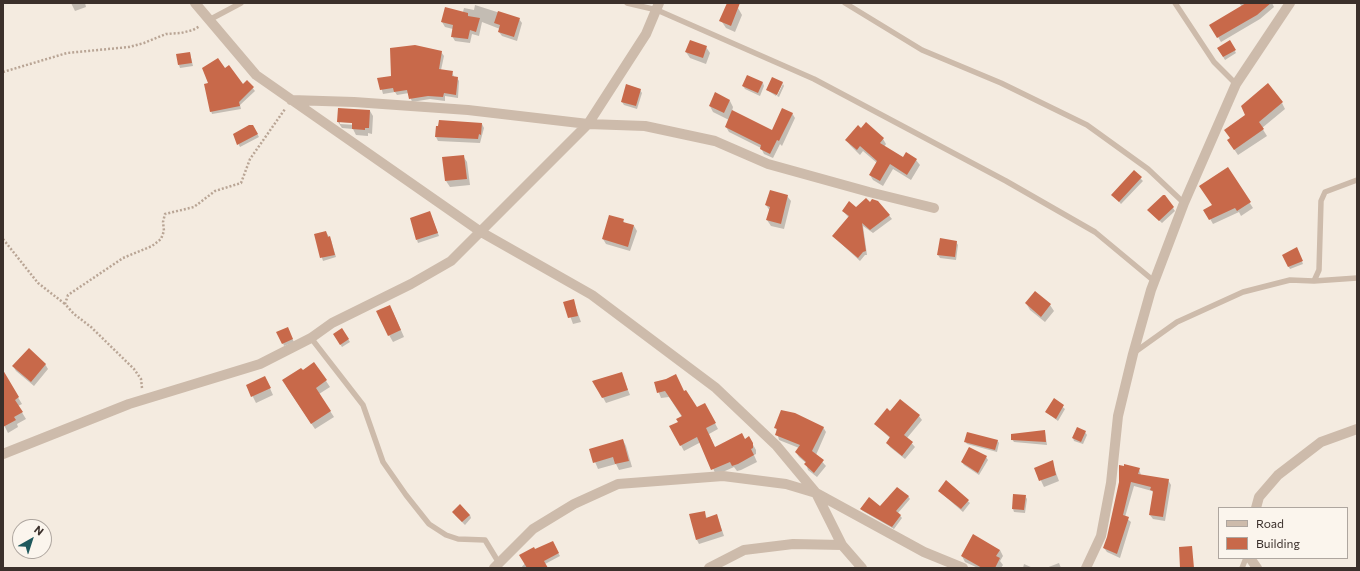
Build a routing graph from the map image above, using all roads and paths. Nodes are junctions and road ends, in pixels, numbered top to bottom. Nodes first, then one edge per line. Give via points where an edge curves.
1 (195, 3) edge
2 (241, 3) edge
3 (627, 3) edge
4 (845, 3) edge
5 (1175, 3) edge
6 (1290, 3) edge
7 (658, 7) edge
8 (209, 20) junction
9 (3, 72) edge
10 (1236, 84) junction
11 (291, 100) junction
12 (588, 124) junction
13 (1357, 180) edge
14 (1184, 203) junction
15 (934, 208) dead end
16 (481, 232) junction
17 (3, 239) edge
18 (1357, 278) edge
19 (1154, 280) junction
20 (1314, 281) junction
21 (65, 304) junction
22 (311, 338) junction
23 (1133, 354) junction
24 (130, 404) junction
25 (1357, 429) edge
26 (3, 454) edge
27 (816, 493) junction
28 (1256, 507) edge
29 (842, 545) junction
30 (1251, 559) edge
31 (496, 565) edge
32 (710, 568) edge
33 (862, 568) edge
34 (963, 568) edge
35 (1086, 568) edge
36 (1257, 568) edge

1 - 8 street
2 - 8 lane
3 - 7 lane
4 - 14 lane via 922,50 1001,83 1087,126 1148,169
5 - 10 lane via 1214,62
6 - 10 street
7 - 12 street via 646,34
7 - 19 lane via 814,80 1006,181 1095,232
8 - 9 path via 193,30 166,34 144,44 68,53
8 - 11 street via 256,75
10 - 14 street
11 - 12 street via 468,110
11 - 16 street
11 - 21 path via 250,158 241,183 215,191 194,207 165,214 161,239 152,246 123,258 68,295
12 - 15 street via 645,126 715,141 768,164
12 - 16 street
13 - 20 lane via 1325,192 1321,202 1318,270
14 - 19 street
16 - 22 street via 451,261 412,284 332,322
16 - 27 street via 592,295 716,388 776,445
17 - 21 path via 38,283
18 - 20 lane
19 - 23 street
20 - 23 lane via 1290,280 1242,292 1177,322
21 - 24 path via 134,369 141,379 142,390
22 - 24 street via 260,364
22 - 31 lane via 363,405 383,462 429,524 452,537 485,540
23 - 35 street via 1118,416 1111,483 1101,536
24 - 26 street
25 - 28 street via 1321,442 1278,475 1259,497
27 - 29 street
27 - 31 street via 786,484 723,476 618,484 574,504 533,529
27 - 34 street via 924,552
29 - 32 street via 793,544 744,550
29 - 33 street
30 - 36 street

